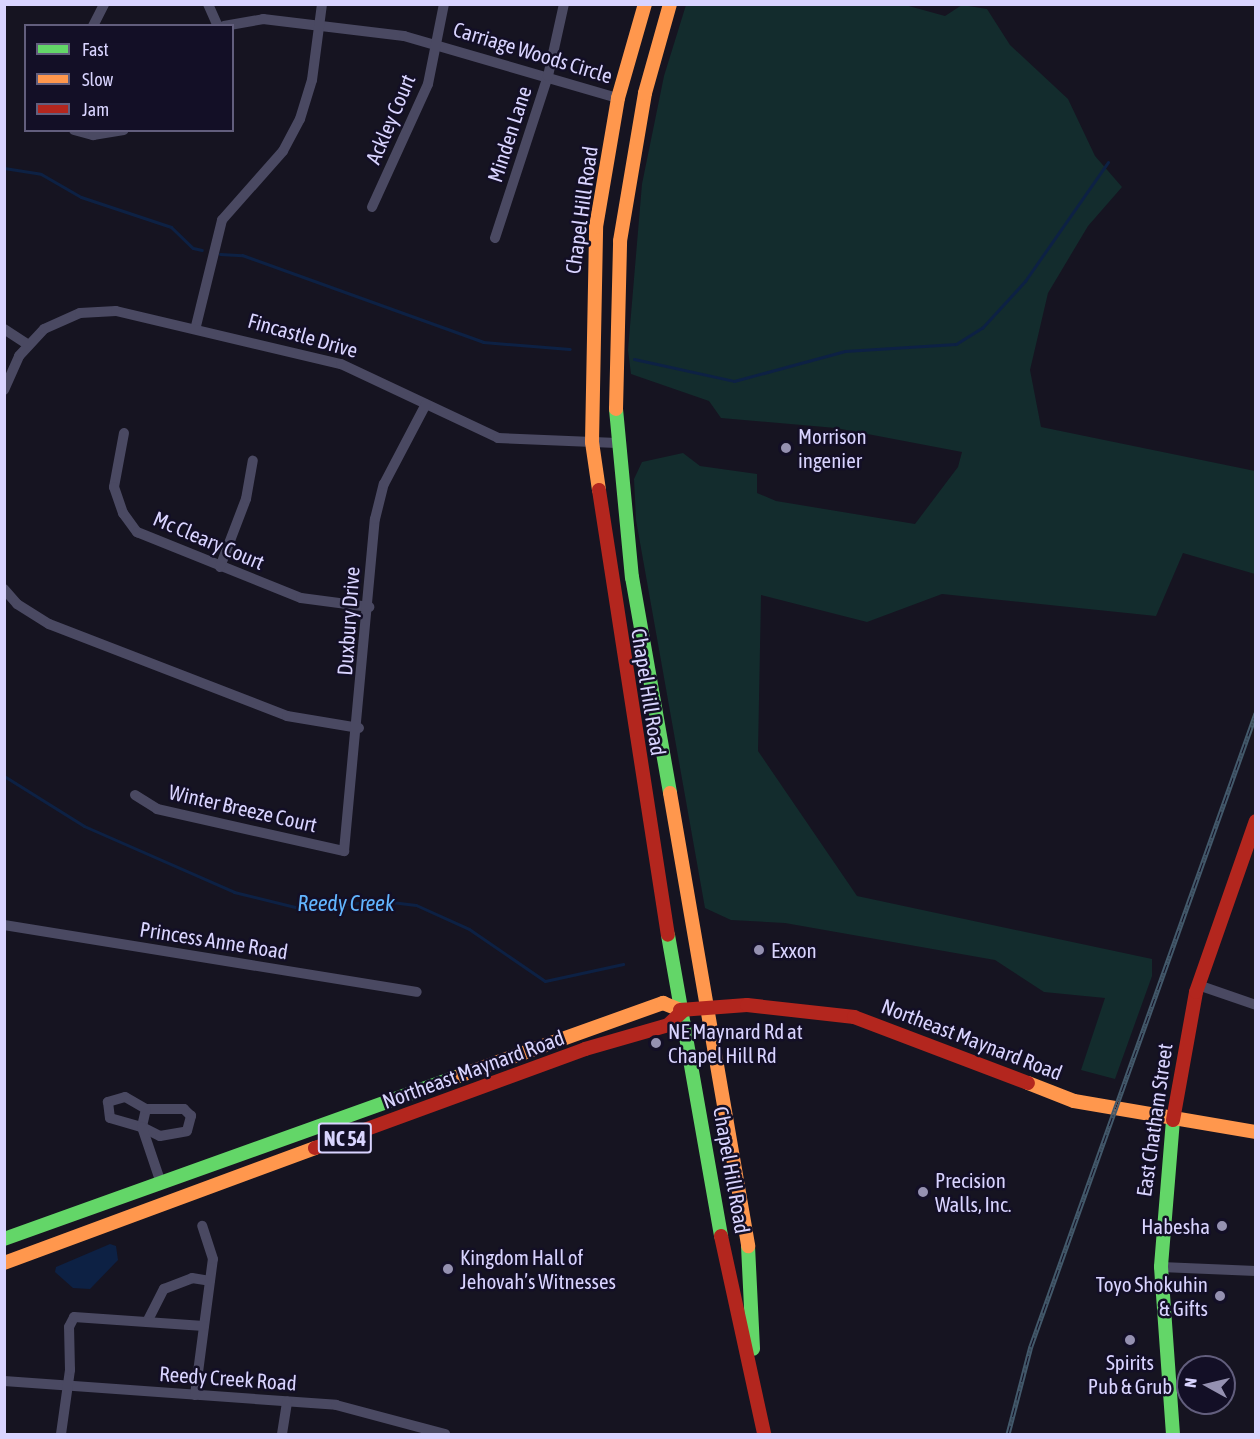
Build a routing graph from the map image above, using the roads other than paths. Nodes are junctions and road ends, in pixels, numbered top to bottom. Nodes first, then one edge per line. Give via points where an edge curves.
1 (104, 4) edge
2 (208, 4) edge
3 (322, 4) edge
4 (444, 4) edge
5 (564, 4) edge
6 (645, 4) edge
7 (668, 8) edge
8 (94, 24) edge
9 (217, 24) edge
10 (234, 24) edge
11 (322, 25) junction
12 (440, 44) junction
13 (548, 76) junction
14 (618, 98) junction
15 (82, 132) edge
16 (112, 132) edge
17 (372, 207) dead end
18 (495, 238) dead end
19 (196, 326) junction
20 (4, 329) edge
21 (27, 344) junction
22 (4, 390) edge
23 (426, 404) junction
24 (124, 433) dead end
25 (592, 442) junction
26 (617, 443) junction
27 (253, 461) dead end
28 (220, 567) junction
29 (4, 589) edge
30 (369, 607) junction
31 (359, 728) junction
32 (135, 795) dead end
33 (1256, 821) edge
34 (344, 851) joint
35 (4, 926) edge
36 (1198, 985) junction
37 (417, 992) dead end
38 (1256, 1005) edge
39 (709, 1010) junction
40 (683, 1011) junction
41 (146, 1109) junction
42 (1173, 1120) junction
43 (142, 1127) junction
44 (1256, 1132) edge
45 (161, 1183) junction
46 (202, 1226) dead end
47 (4, 1239) edge
48 (4, 1263) edge
49 (1161, 1267) junction
50 (1256, 1271) edge
51 (210, 1281) junction
52 (148, 1320) junction
53 (204, 1326) junction
54 (4, 1381) edge
55 (755, 1382) junction
56 (69, 1384) junction
57 (195, 1395) junction
58 (287, 1401) junction
59 (61, 1434) edge
60 (282, 1434) edge
61 (445, 1434) edge
62 (764, 1434) edge
63 (1173, 1434) edge

1 - 8 street
2 - 9 street
3 - 11 street
4 - 12 street, Ackley Court
5 - 13 street, Minden Lane
6 - 14 main road, Chapel Hill Road
7 - 26 main road, Chapel Hill Road via 629,173 620,241 614,351
10 - 11 street, Carriage Woods Circle via 263,19
11 - 12 street, Carriage Woods Circle
11 - 19 street via 306,105 292,136 216,234
12 - 13 street, Carriage Woods Circle
12 - 17 street, Ackley Court
13 - 14 street, Carriage Woods Circle
13 - 18 street, Minden Lane
14 - 25 main road, Chapel Hill Road via 591,291
15 - 16 street
19 - 21 street, Fincastle Drive via 99,310 58,321
19 - 23 street, Fincastle Drive via 341,364
20 - 21 street
21 - 22 street, Fincastle Drive
23 - 25 street, Fincastle Drive via 498,438
23 - 30 street, Duxbury Drive via 378,503
24 - 28 street, Mc Cleary Court via 114,487 130,524 151,540
25 - 26 street, Fincastle Drive
25 - 40 main road, Chapel Hill Road via 609,586
26 - 39 main road, Chapel Hill Road via 632,577
27 - 28 street via 246,498
28 - 30 street, Mc Cleary Court via 301,598
29 - 31 street via 16,604 49,624 295,718
30 - 31 street, Duxbury Drive
31 - 34 street, Duxbury Drive
32 - 34 street, Winter Breeze Court via 157,809
33 - 36 main road, East Chatham Street
35 - 37 street, Princess Anne Road
36 - 38 street
36 - 42 main road, East Chatham Street
39 - 40 main road, Northeast Maynard Road / NC 54
39 - 42 main road, Northeast Maynard Road via 747,1005 854,1017 1074,1101
39 - 55 main road, Chapel Hill Road via 747,1228
40 - 45 main road, Northeast Maynard Road / NC 54 via 663,1003 614,1018
40 - 48 main road, Northeast Maynard Road / NC 54 via 668,1025 575,1053
40 - 55 main road, Chapel Hill Road via 727,1267
41 - 43 street
41 - 43 street via 118,1096 106,1108 116,1121
41 - 43 street via 184,1109 192,1123 182,1134 160,1136
42 - 44 main road, Northeast Maynard Road
42 - 49 main road, East Chatham Street
43 - 45 street
45 - 47 main road, Northeast Maynard Road / NC 54
46 - 51 street via 213,1259
49 - 50 street
49 - 63 main road, East Chatham Street
51 - 52 street via 192,1278 164,1289
51 - 53 street
52 - 53 street
52 - 56 street via 74,1317 69,1327
53 - 57 street
54 - 56 street, Reedy Creek Road
55 - 62 main road, Chapel Hill Road
56 - 57 street, Reedy Creek Road
56 - 59 street
57 - 58 street, Reedy Creek Road
58 - 60 street
58 - 61 street, Reedy Creek Road via 369,1410

